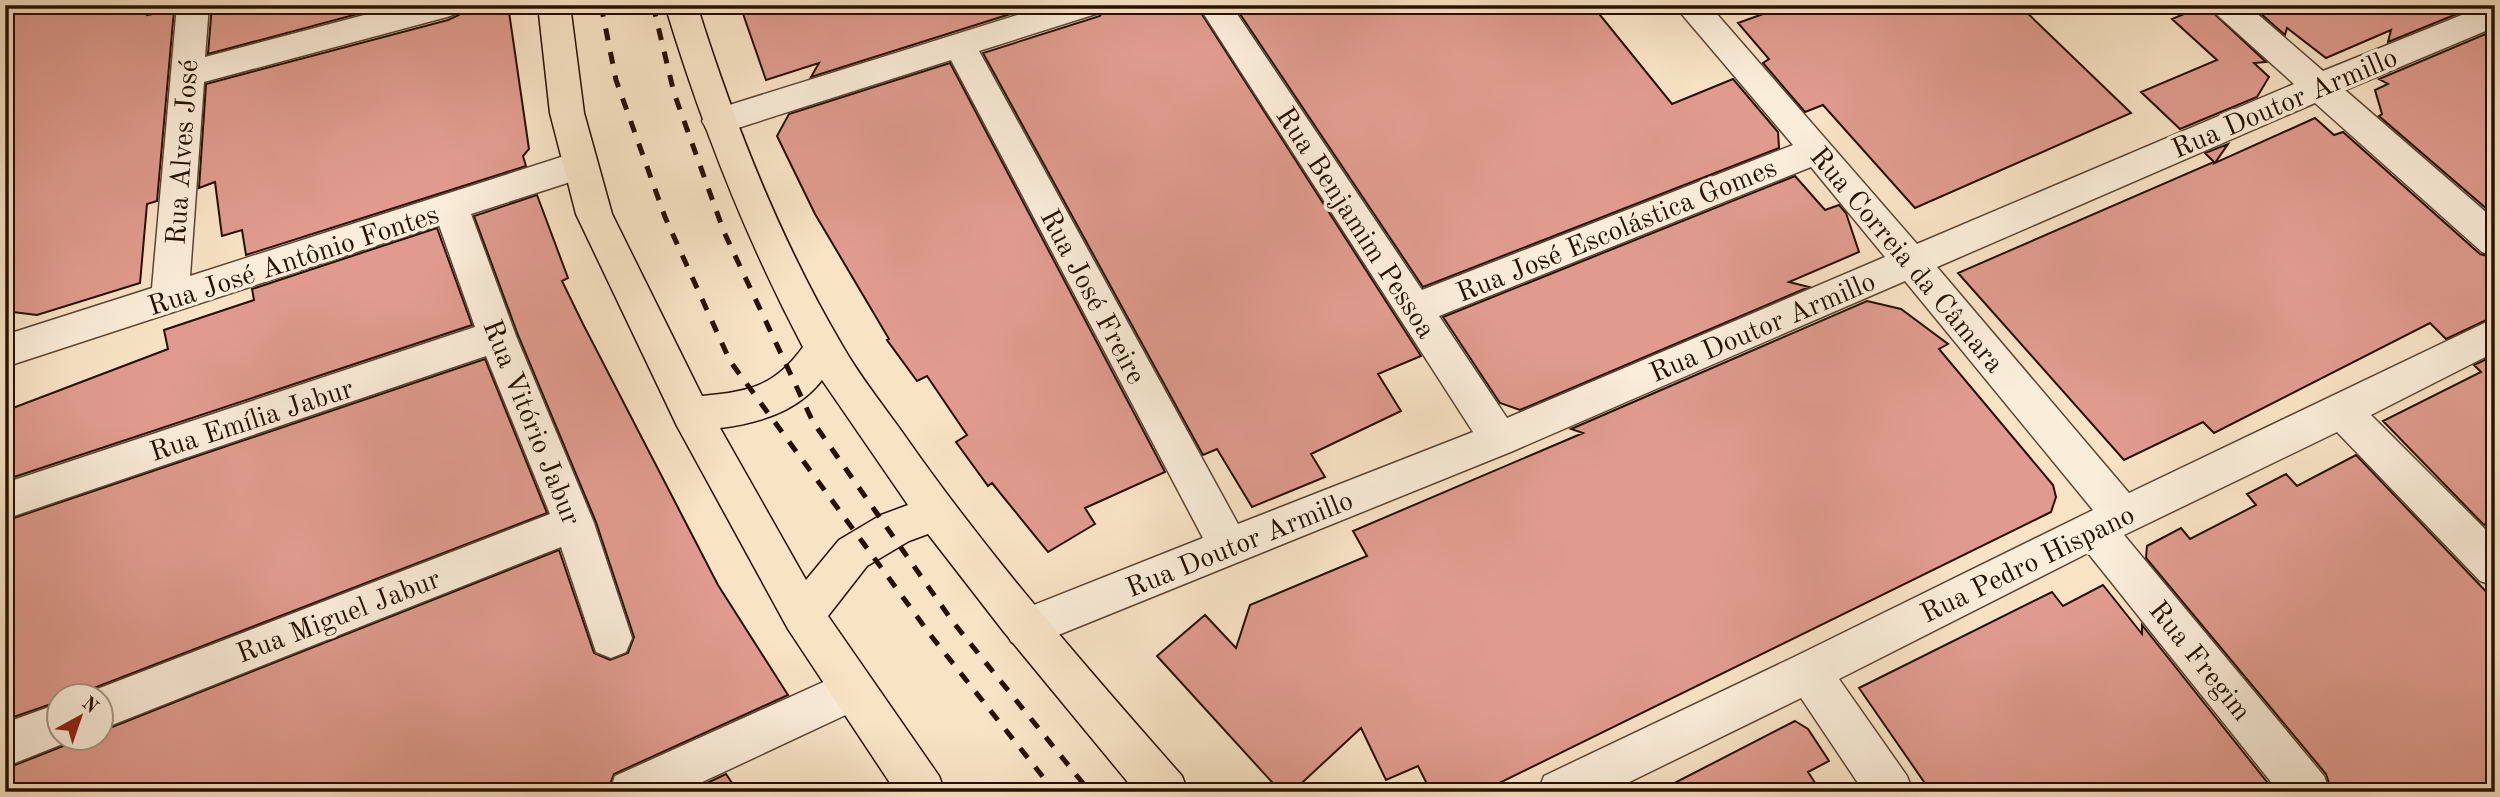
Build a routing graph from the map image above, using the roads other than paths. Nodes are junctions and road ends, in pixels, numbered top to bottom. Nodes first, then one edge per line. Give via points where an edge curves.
1 (193, 5) edge
2 (447, 5) edge
3 (554, 5) edge
4 (681, 5) edge
5 (1088, 5) edge
6 (1214, 5) edge
7 (1690, 5) edge
8 (2226, 5) edge
9 (2495, 14) edge
10 (959, 44) junction
11 (187, 74) junction
12 (2319, 86) junction
13 (719, 121) junction
14 (1817, 149) junction
15 (580, 165) junction
16 (451, 208) junction
17 (2495, 242) edge
18 (1911, 262) junction
19 (170, 298) junction
20 (1415, 309) junction
21 (2495, 334) edge
22 (497, 336) junction
23 (824, 348) junction
24 (5, 351) edge
25 (2342, 411) junction
26 (691, 414) junction
27 (1499, 439) junction
28 (5, 501) edge
29 (934, 513) junction
30 (2108, 522) junction
31 (574, 523) junction
32 (1229, 547) junction
33 (2495, 567) edge
34 (803, 615) junction
35 (1026, 628) junction
36 (611, 638) dead end
37 (1809, 673) junction
38 (852, 690) junction
39 (116, 703) edge
40 (46, 730) edge
41 (5, 746) edge
42 (631, 792) edge
43 (923, 792) edge
44 (1166, 792) edge
45 (1560, 792) edge
46 (1891, 792) edge
47 (2308, 792) edge

1 - 11 street, Rua Alves José
2 - 11 street
3 - 15 main road via 566,113
4 - 13 main road
5 - 10 street
6 - 20 street, Rua Benjamim Pessoa
7 - 14 street, Rua Correia da Câmara
8 - 12 street
9 - 12 street, Rua Doutor Armillo
10 - 13 street
10 - 32 street, Rua José Freire
11 - 19 street, Rua Alves José
12 - 17 street
12 - 18 street, Rua Doutor Armillo
13 - 23 main road via 765,234
14 - 18 street, Rua Correia da Câmara
14 - 20 street, Rua José Escolástica Gomes
15 - 16 street, Rua José Antônio Fontes
15 - 26 main road via 594,214
16 - 19 street, Rua José Antônio Fontes
16 - 22 street, Rua Vitório Jabur
18 - 27 street, Rua Doutor Armillo
18 - 30 street, Rua Correia da Câmara
19 - 24 street, Rua José Antônio Fontes
20 - 27 street, Rua Benjamim Pessoa
21 - 25 street, Rua Pedro Hispano
22 - 28 street, Rua Emília Jabur
22 - 31 street, Rua Vitório Jabur
23 - 26 main road via 799,380 778,396 732,411
23 - 29 main road
25 - 30 street, Rua Pedro Hispano
25 - 33 street
26 - 34 main road
27 - 32 street, Rua Doutor Armillo
29 - 34 main road via 895,528 853,553
29 - 35 main road
30 - 37 street, Rua Pedro Hispano
30 - 47 street, Rua Fregim
31 - 36 street, Rua Vitório Jabur
31 - 39 street, Rua Miguel Jabur
32 - 35 street, Rua Doutor Armillo
34 - 38 main road
35 - 44 main road
37 - 45 street, Rua Pedro Hispano
37 - 46 street
38 - 42 street
38 - 43 main road
40 - 41 street

